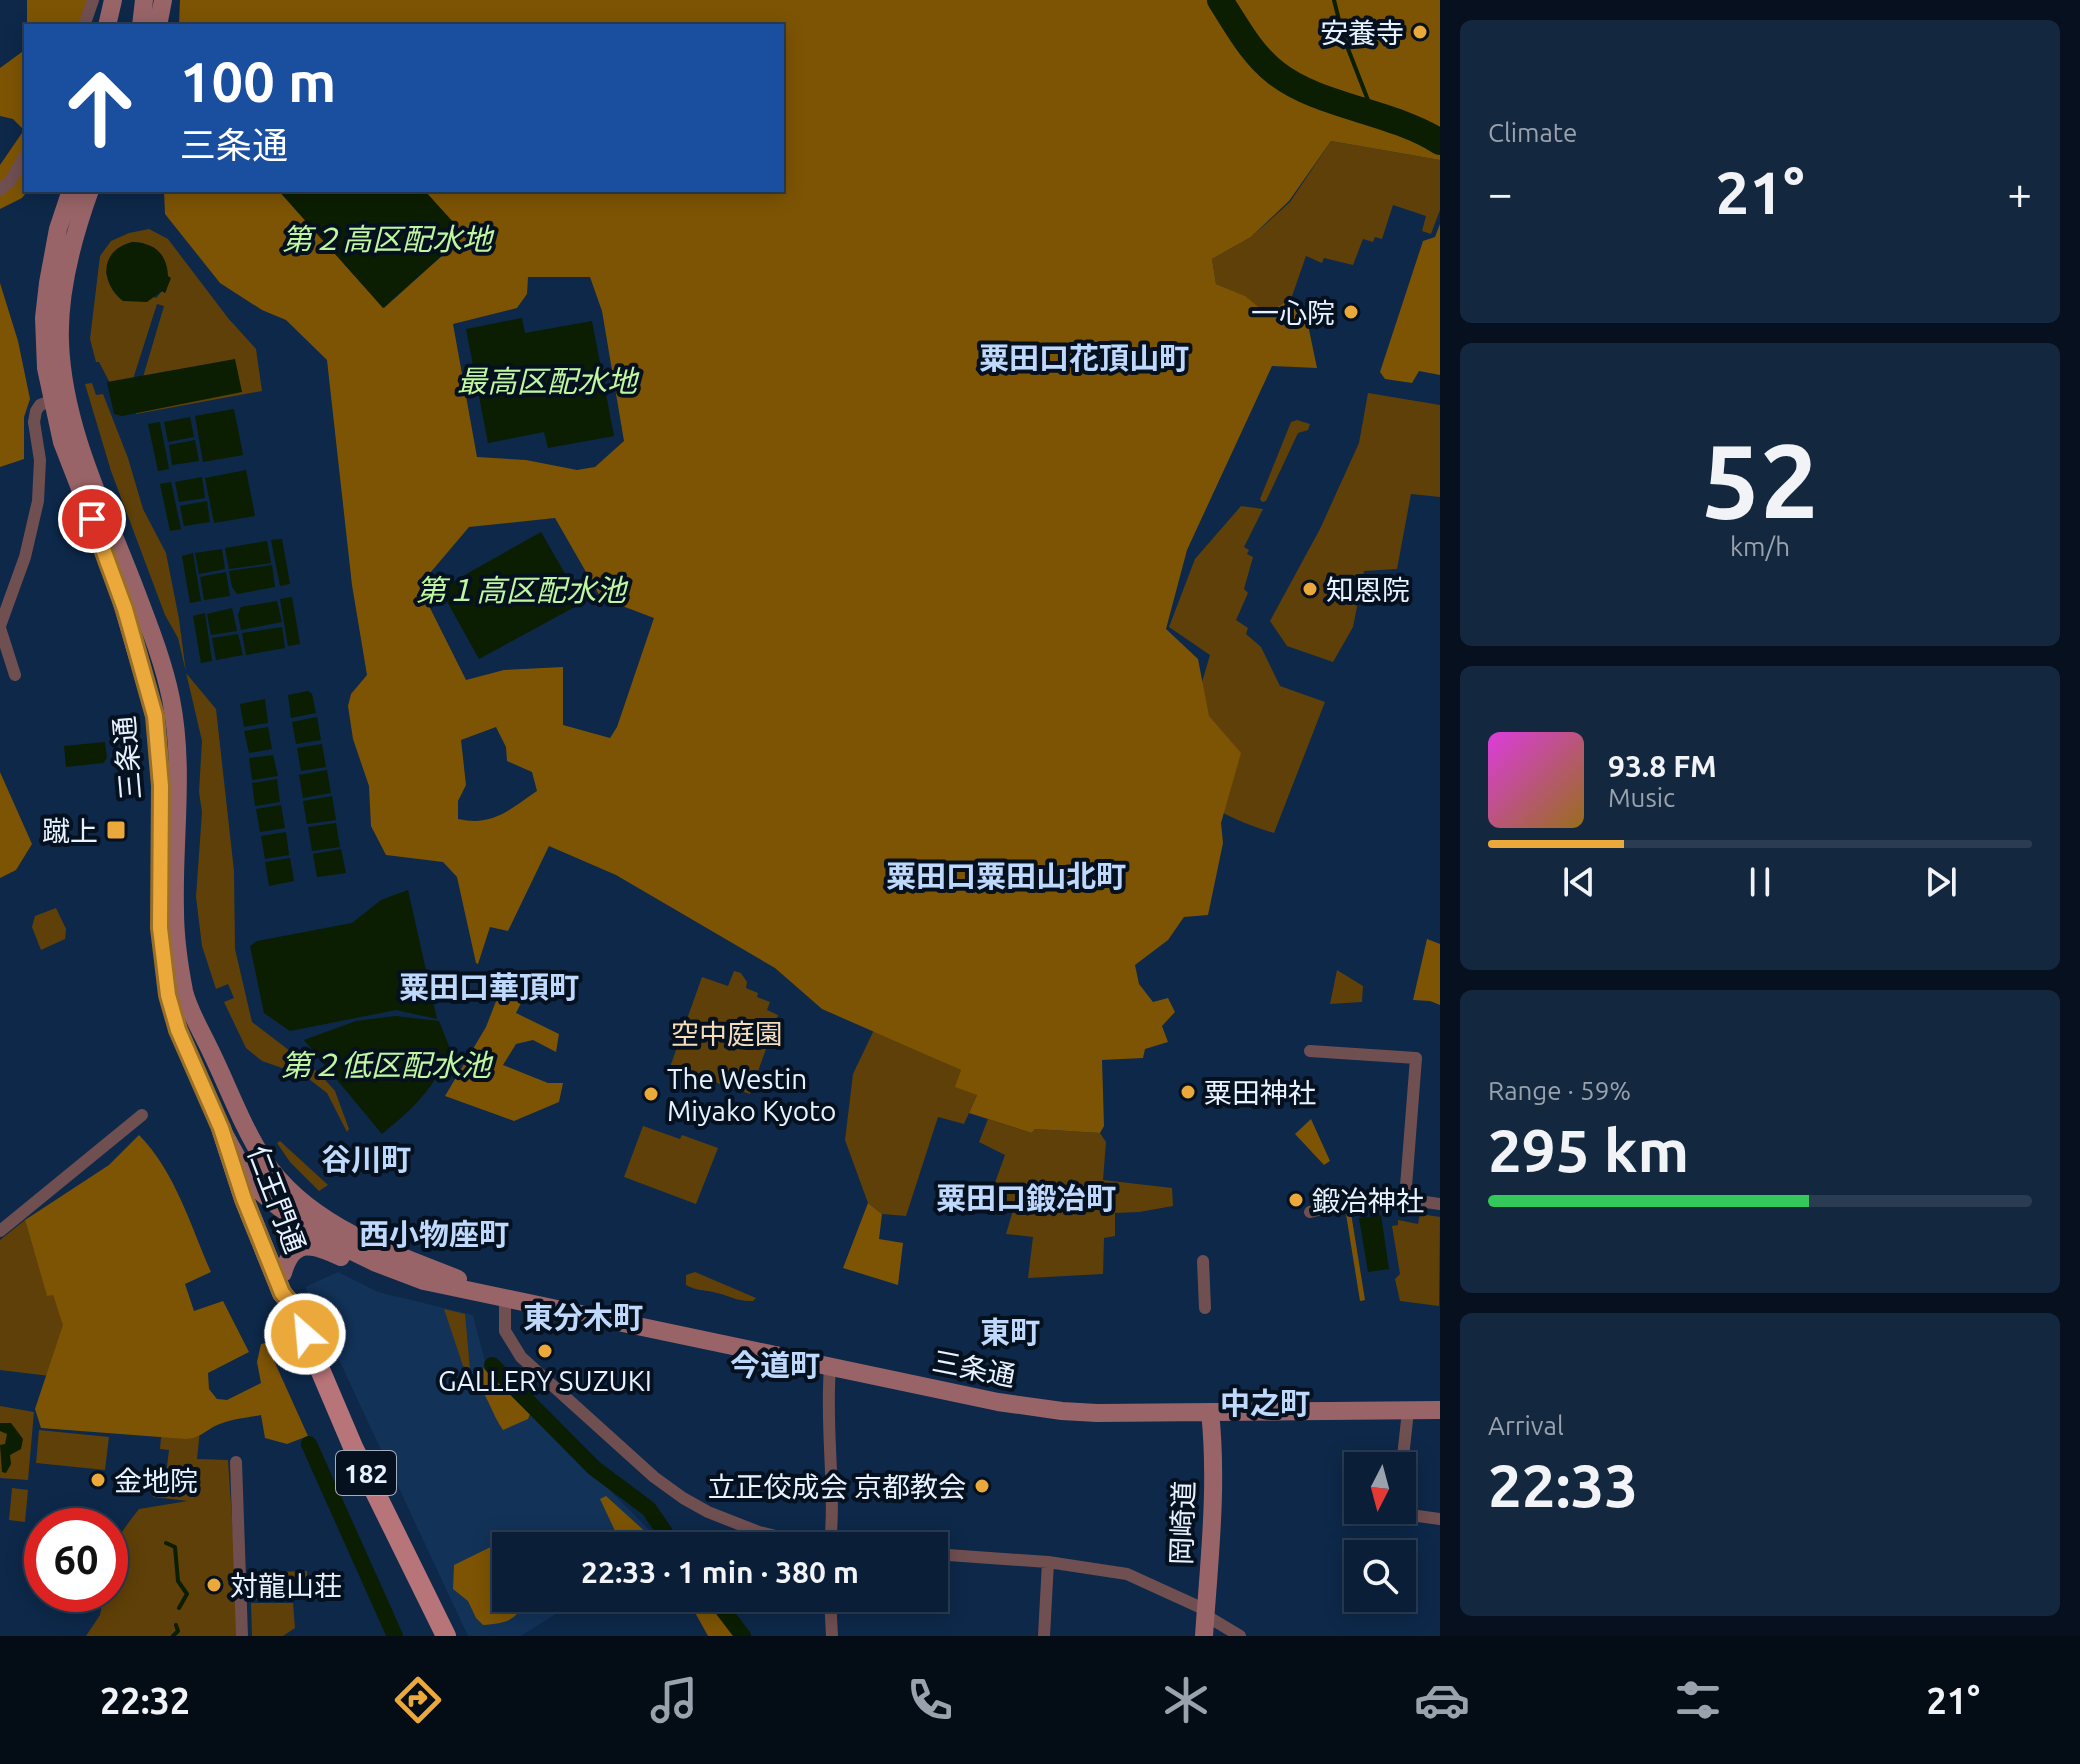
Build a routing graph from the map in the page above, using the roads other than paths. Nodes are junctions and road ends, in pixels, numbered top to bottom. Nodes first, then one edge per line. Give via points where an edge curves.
1 (93, 0) edge
2 (113, 0) edge
3 (144, 0) edge
4 (163, 0) edge
5 (85, 24) edge
6 (107, 24) edge
7 (141, 24) edge
8 (158, 24) edge
9 (24, 157) edge
10 (0, 190) edge
11 (70, 192) edge
12 (89, 192) edge
13 (51, 401) junction
14 (0, 627) edge
15 (15, 675) dead end
16 (185, 994) junction
17 (1310, 1051) dead end
18 (142, 1115) dead end
19 (221, 1128) junction
20 (252, 1185) junction
21 (1405, 1199) junction
22 (1440, 1204) edge
23 (1310, 1212) dead end
24 (0, 1231) edge
25 (1203, 1261) dead end
26 (283, 1273) junction
27 (505, 1298) junction
28 (293, 1306) junction
29 (1205, 1308) dead end
30 (830, 1368) junction
31 (1440, 1410) edge
32 (1408, 1411) junction
33 (1210, 1412) junction
34 (1404, 1452) edge
35 (236, 1462) dead end
36 (1416, 1516) edge
37 (1440, 1519) edge
38 (759, 1532) edge
39 (832, 1532) edge
40 (948, 1555) edge
41 (1048, 1562) junction
42 (831, 1612) edge
43 (1205, 1612) junction
44 (242, 1636) edge
45 (446, 1636) edge
46 (832, 1636) edge
47 (1044, 1636) edge
48 (1204, 1636) edge
49 (1240, 1636) edge

1 - 5 street
2 - 6 main road
3 - 7 main road
4 - 8 main road
9 - 10 street
11 - 13 main road, 三条通 via 53,249 44,318
12 - 16 main road, 三条通 via 67,272 60,339 63,376 76,435 151,630 171,700 178,783 175,911
13 - 14 street via 36,411 38,501
13 - 19 main road, 三条通 via 114,576 155,716 161,786 160,928 168,995
14 - 15 street
16 - 20 main road via 191,1031 232,1123
16 - 27 main road, 三条通 via 257,1147 300,1199 360,1238
17 - 21 street via 1416,1058
18 - 24 street
19 - 20 main road, 三条通
19 - 28 main road, 仁王門通 / 182 via 282,1293
20 - 26 main road, 182
20 - 27 main road, 三条通 via 302,1223 374,1262 424,1281
21 - 22 street
21 - 23 street via 1341,1203
25 - 29 street
26 - 27 main road via 292,1254 309,1245 408,1283
26 - 28 main road, 182
27 - 30 main road, 三条通
27 - 38 street via 505,1331 521,1357 654,1477 708,1512
28 - 45 main road, 仁王門通 / 182 via 353,1447
30 - 33 main road, 三条通 via 1051,1410
30 - 39 street
31 - 32 main road, 三条通
32 - 33 main road, 三条通
32 - 34 street
33 - 43 main road, 岡崎道
35 - 44 street
36 - 37 street
40 - 41 street
41 - 43 street via 1127,1574
41 - 47 street
42 - 46 street
43 - 48 main road, 岡崎道
43 - 49 street

